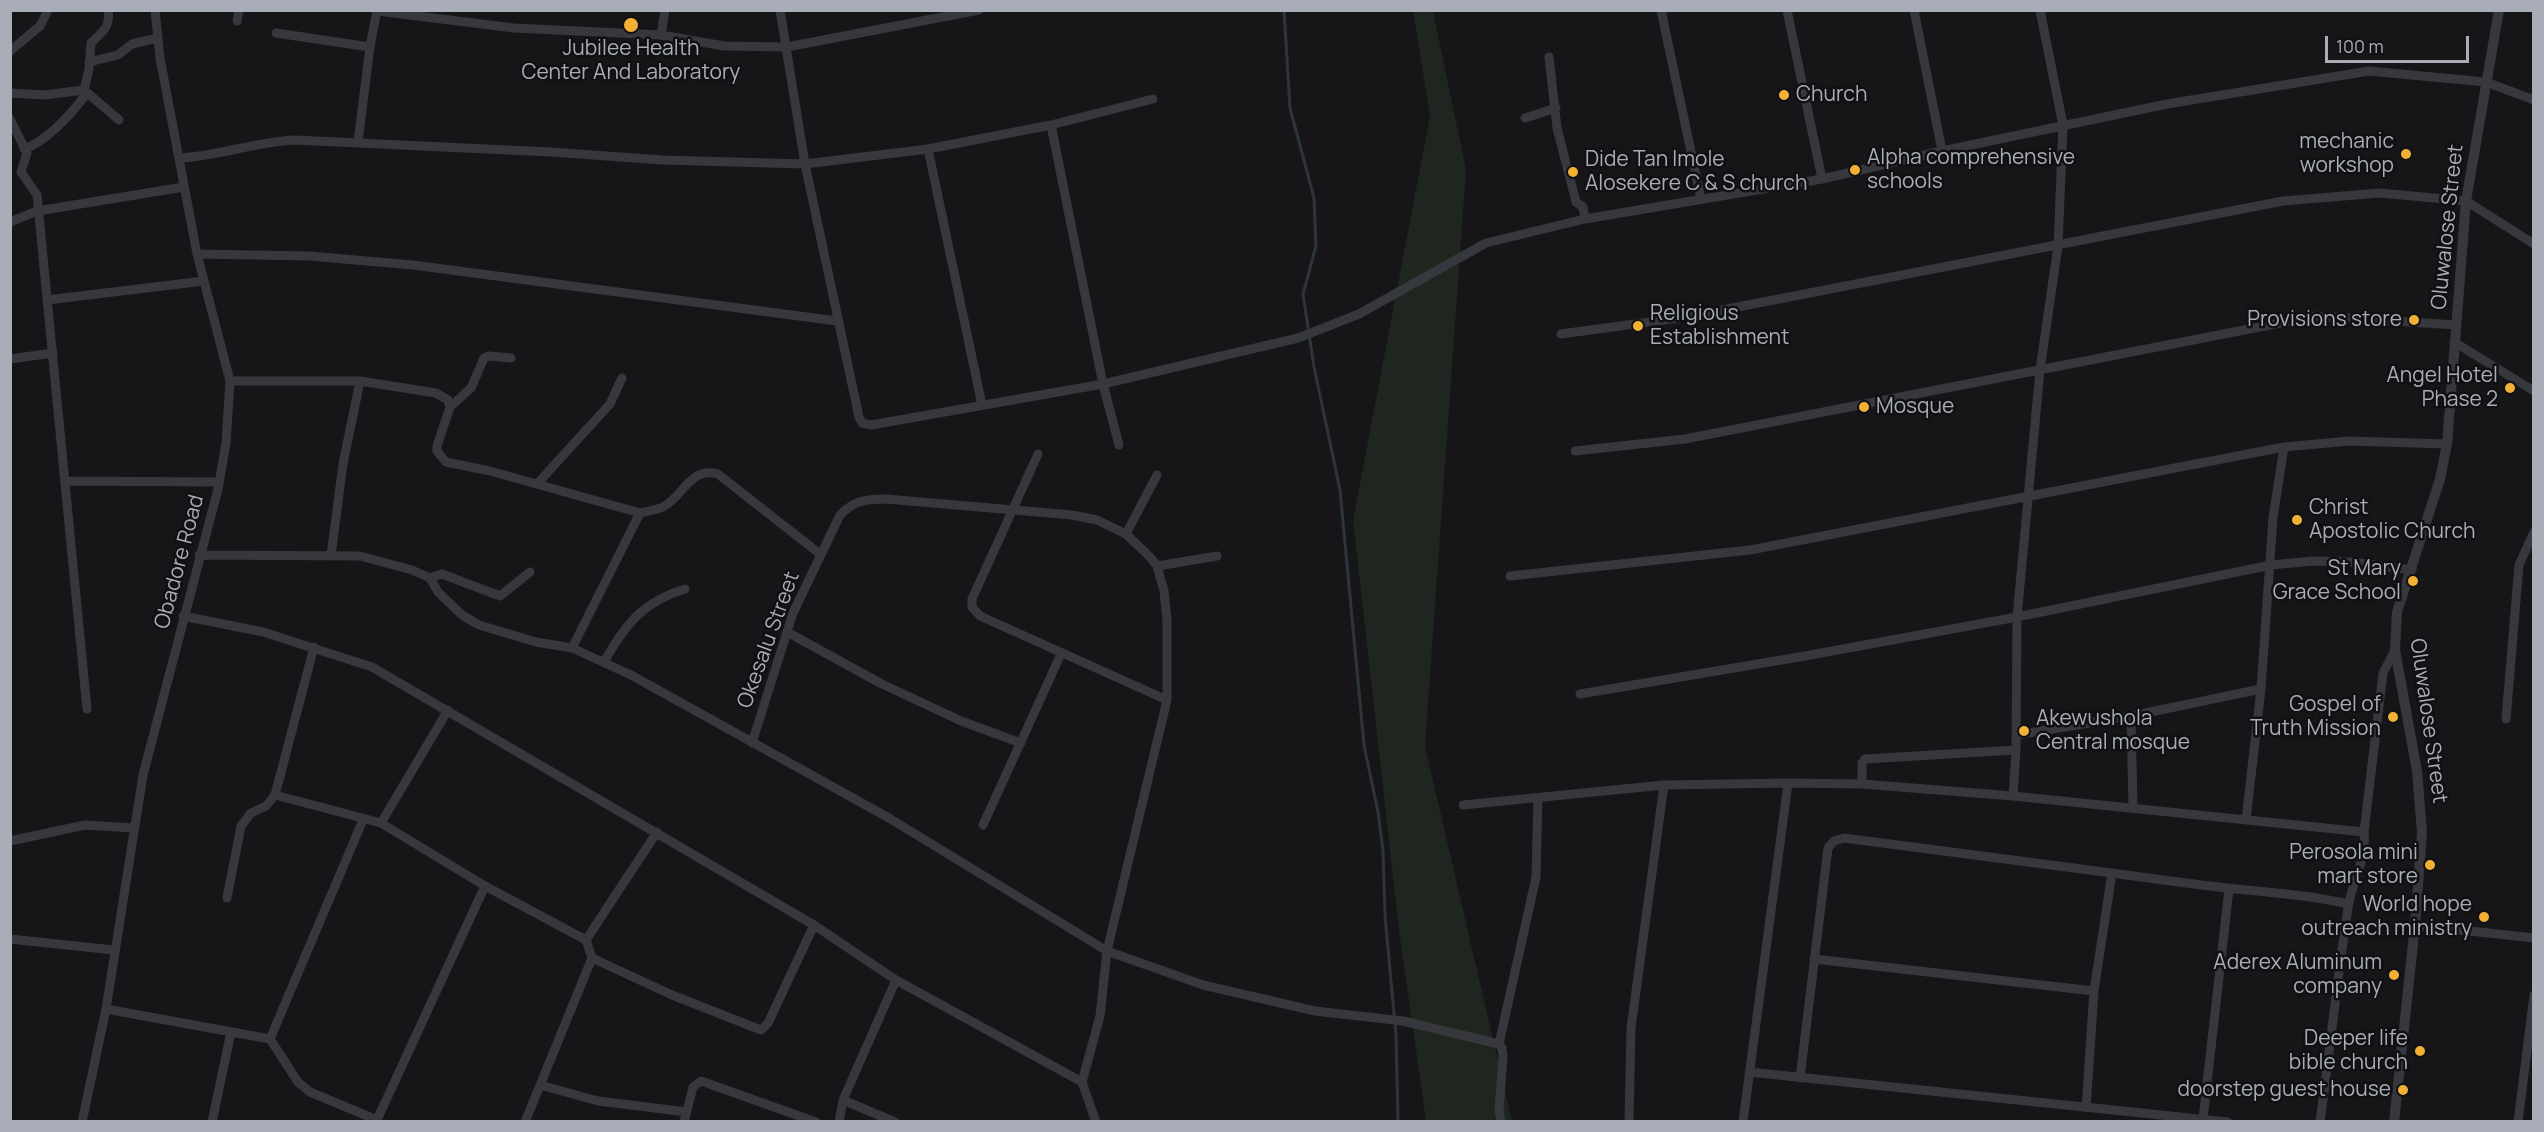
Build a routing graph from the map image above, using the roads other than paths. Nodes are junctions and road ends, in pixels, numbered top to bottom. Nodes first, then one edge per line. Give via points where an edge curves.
1 (48, 10) edge
2 (108, 10) edge
3 (155, 10) edge
4 (239, 10) edge
5 (665, 10) edge
6 (780, 10) edge
7 (979, 10) edge
8 (1661, 10) edge
9 (1786, 10) edge
10 (1914, 10) edge
11 (2040, 10) edge
12 (2499, 10) edge
13 (377, 11) edge
14 (237, 21) dead end
15 (276, 33) dead end
16 (661, 36) junction
17 (158, 38) junction
18 (370, 47) junction
19 (787, 47) junction
20 (10, 51) edge
21 (1549, 57) dead end
22 (89, 62) junction
23 (2486, 82) junction
24 (85, 91) junction
25 (10, 93) edge
26 (1153, 99) dead end
27 (2534, 100) edge
28 (1556, 108) junction
29 (1525, 118) dead end
30 (10, 119) edge
31 (119, 120) dead end
32 (1051, 125) junction
33 (2063, 125) junction
34 (358, 142) junction
35 (24, 149) junction
36 (928, 149) junction
37 (1942, 151) junction
38 (180, 158) junction
39 (805, 164) junction
40 (1821, 179) junction
41 (184, 187) junction
42 (1701, 199) junction
43 (2466, 201) junction
44 (37, 211) junction
45 (1585, 219) junction
46 (10, 222) edge
47 (2534, 244) edge
48 (2058, 246) junction
49 (198, 254) junction
50 (204, 280) junction
51 (47, 300) junction
52 (837, 321) junction
53 (2456, 325) junction
54 (1561, 334) dead end
55 (2454, 342) junction
56 (53, 352) junction
57 (511, 358) dead end
58 (10, 359) edge
59 (2040, 370) junction
60 (622, 378) dead end
61 (230, 381) junction
62 (360, 381) junction
63 (1103, 384) junction
64 (2534, 391) edge
65 (982, 405) junction
66 (450, 407) junction
67 (2447, 444) junction
68 (1119, 445) dead end
69 (2284, 447) junction
70 (1575, 451) dead end
71 (1038, 454) dead end
72 (1157, 475) dead end
73 (65, 482) junction
74 (219, 482) junction
75 (537, 484) junction
76 (2030, 495) junction
77 (1011, 510) junction
78 (640, 513) junction
79 (2534, 532) edge
80 (1126, 534) junction
81 (820, 554) junction
82 (199, 555) junction
83 (331, 555) junction
84 (1217, 556) dead end
85 (2271, 565) junction
86 (1157, 566) junction
87 (2412, 570) junction
88 (530, 572) dead end
89 (1510, 576) dead end
90 (430, 578) junction
91 (685, 589) dead end
92 (183, 616) junction
93 (2017, 617) junction
94 (787, 632) junction
95 (314, 647) junction
96 (572, 648) junction
97 (2395, 650) junction
98 (1061, 654) junction
99 (604, 662) junction
100 (2261, 689) junction
101 (1580, 694) dead end
102 (1167, 700) junction
103 (87, 709) dead end
104 (448, 710) junction
105 (2132, 716) junction
106 (2506, 719) dead end
107 (2016, 735) junction
108 (752, 743) junction
109 (1021, 743) junction
110 (2016, 750) junction
111 (1788, 783) junction
112 (1862, 784) junction
113 (1664, 785) junction
114 (275, 795) junction
115 (2013, 796) junction
116 (1538, 798) junction
117 (1463, 805) dead end
118 (2133, 806) junction
119 (363, 819) junction
120 (2246, 820) junction
121 (381, 823) junction
122 (983, 825) dead end
123 (133, 828) junction
124 (657, 832) junction
125 (2364, 832) junction
126 (10, 841) edge
127 (2112, 873) junction
128 (485, 886) junction
129 (2229, 889) junction
130 (227, 898) dead end
131 (2348, 904) junction
132 (814, 925) junction
133 (2415, 925) junction
134 (2534, 938) edge
135 (10, 939) edge
136 (586, 939) junction
137 (114, 950) junction
138 (1107, 951) junction
139 (592, 958) junction
140 (1814, 959) junction
141 (896, 980) junction
142 (2094, 991) junction
143 (2534, 995) edge
144 (106, 1009) junction
145 (231, 1032) junction
146 (270, 1039) junction
147 (1499, 1044) junction
148 (1749, 1072) junction
149 (1800, 1078) junction
150 (1082, 1082) junction
151 (540, 1085) junction
152 (843, 1100) junction
153 (2086, 1108) junction
154 (686, 1117) edge
155 (787, 1117) edge
156 (2203, 1119) junction
157 (376, 1121) edge
158 (82, 1122) edge
159 (212, 1122) edge
160 (525, 1122) edge
161 (816, 1122) edge
162 (839, 1122) edge
163 (895, 1122) edge
164 (1096, 1122) edge
165 (1501, 1122) edge
166 (1629, 1122) edge
167 (1743, 1122) edge
168 (2228, 1122) edge
169 (2320, 1122) edge
170 (2394, 1122) edge
171 (2518, 1122) edge

1 - 20 street via 40,26
2 - 22 street via 110,21 91,43
3 - 17 street, Obadore Road
4 - 14 street
5 - 16 street
6 - 19 street
7 - 19 street
8 - 42 street
9 - 40 street
10 - 37 street
11 - 33 street
12 - 23 street, Oluwalose Street
13 - 16 street via 514,28
13 - 18 street
15 - 18 street
16 - 19 street via 724,46
17 - 22 street
17 - 38 street, Obadore Road
18 - 34 street
19 - 39 street
21 - 28 street
22 - 24 street
23 - 27 street
23 - 33 street via 2369,71 2191,99
23 - 43 street, Oluwalose Street
24 - 25 street
24 - 31 street
24 - 35 street via 75,110 46,137
26 - 32 street
28 - 29 street
28 - 45 street via 1557,129 1576,202
30 - 35 street
32 - 36 street
32 - 63 street
33 - 37 street
33 - 48 street
34 - 38 street via 278,141
34 - 39 street via 662,160
35 - 44 street via 27,153 21,172 37,195
36 - 39 street
36 - 65 street
37 - 40 street
38 - 41 street, Obadore Road
39 - 52 street
40 - 42 street
41 - 44 street
41 - 49 street, Obadore Road
42 - 45 street
43 - 47 street
43 - 48 street via 2380,193 2283,201
43 - 53 street, Oluwalose Street
44 - 46 street
44 - 51 street
45 - 63 street via 1486,243 1359,314 1298,338
48 - 54 street via 1686,317
48 - 59 street
49 - 50 street, Obadore Road
49 - 52 street via 309,256 413,265
50 - 51 street
50 - 61 street, Obadore Road
51 - 56 street
52 - 65 street via 862,423 871,425
53 - 55 street, Oluwalose Street
53 - 59 street via 2316,316
55 - 64 street
55 - 67 street, Oluwalose Street
56 - 58 street
56 - 73 street
57 - 66 street via 484,358 471,388
59 - 70 street via 1685,439
59 - 76 street
60 - 75 street via 610,404
61 - 62 street
61 - 74 street, Obadore Road
62 - 66 street via 436,393 448,400
62 - 83 street via 343,464
63 - 65 street
63 - 68 street
66 - 75 street via 437,446 446,462
67 - 69 street via 2349,441
67 - 87 street, Oluwalose Street
69 - 76 street
69 - 85 street via 2273,518
71 - 77 street
72 - 80 street
73 - 74 street
73 - 103 street
74 - 82 street, Obadore Road
75 - 78 street
76 - 89 street via 1750,549
76 - 93 street
77 - 80 street, Okesalu Street via 1097,520
77 - 81 street, Okesalu Street via 863,499 840,515
77 - 98 street via 972,607 980,616
78 - 81 street via 663,507 700,473 710,472 718,474
78 - 96 street
79 - 106 street via 2519,565
80 - 86 street
81 - 94 street, Okesalu Street
82 - 83 street
82 - 92 street, Obadore Road
83 - 90 street via 380,560
84 - 86 street
85 - 87 street via 2352,562
85 - 93 street
85 - 100 street
86 - 102 street via 1167,620
87 - 97 street, Oluwalose Street via 2397,612
88 - 90 street via 500,596 442,574
90 - 96 street via 438,592 479,625
91 - 99 street via 639,612 626,625
92 - 95 street
92 - 123 street, Obadore Road
93 - 101 street
93 - 107 street
94 - 108 street, Okesalu Street
94 - 109 street via 960,721
95 - 104 street via 372,667
95 - 114 street
96 - 99 street
97 - 125 street via 2383,673
97 - 133 street, Oluwalose Street via 2421,801
98 - 102 street
98 - 109 street
99 - 108 street
100 - 105 street
100 - 120 street
102 - 138 street
104 - 121 street
104 - 124 street
105 - 107 street
105 - 118 street
107 - 110 street
108 - 138 street via 889,818
109 - 122 street
110 - 112 street via 1865,759
110 - 115 street
111 - 112 street
111 - 113 street
111 - 148 street
112 - 115 street
113 - 116 street
113 - 166 street via 1631,1028
114 - 119 street
114 - 130 street via 241,826
115 - 118 street
116 - 117 street
116 - 147 street via 1536,877
118 - 120 street
119 - 121 street
119 - 146 street
120 - 125 street
121 - 128 street
123 - 126 street via 85,825
123 - 137 street, Obadore Road
124 - 132 street
124 - 136 street
125 - 131 street via 2363,861
127 - 129 street
127 - 140 street via 1844,838 1828,848
127 - 142 street
128 - 136 street
128 - 157 street
129 - 131 street
129 - 156 street
131 - 169 street
132 - 139 street via 768,1023 761,1030
132 - 141 street
133 - 134 street
133 - 170 street, Oluwalose Street
135 - 137 street
136 - 139 street
137 - 144 street, Obadore Road
138 - 147 street via 1203,985 1316,1011 1403,1021
138 - 150 street via 1100,1016
139 - 151 street
140 - 142 street
140 - 149 street
141 - 150 street
141 - 152 street
142 - 153 street
143 - 171 street
144 - 145 street
144 - 158 street, Obadore Road
145 - 146 street
145 - 159 street
146 - 157 street via 298,1082 310,1092
147 - 165 street via 1503,1056
148 - 149 street
148 - 167 street
149 - 153 street
150 - 164 street
151 - 154 street via 598,1101
151 - 160 street
152 - 162 street
152 - 163 street
153 - 156 street
154 - 155 street via 693,1087 701,1081
155 - 161 street
156 - 168 street

